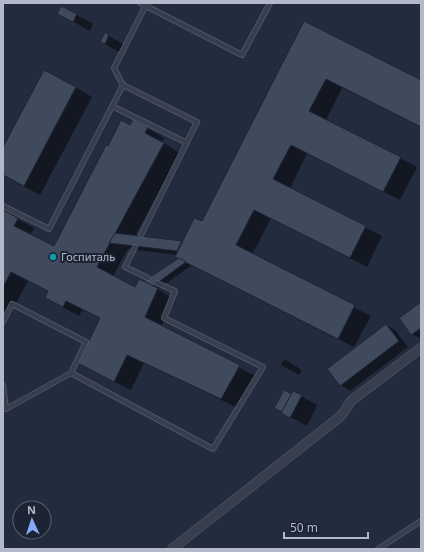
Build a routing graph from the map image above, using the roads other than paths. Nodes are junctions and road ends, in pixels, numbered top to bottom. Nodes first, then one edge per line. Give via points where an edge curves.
1 (140, 3) edge
2 (147, 3) edge
3 (270, 3) edge
4 (123, 85) junction
5 (112, 106) junction
6 (187, 143) junction
7 (3, 206) edge
8 (141, 235) dead end
9 (135, 247) dead end
10 (148, 278) dead end
11 (157, 283) dead end
12 (3, 322) edge
13 (421, 348) edge
14 (71, 373) junction
15 (3, 385) edge
16 (6, 408) junction
17 (3, 414) edge
18 (421, 521) edge
19 (172, 549) edge
20 (378, 549) edge

1 - 3 lane via 242,55
2 - 4 lane via 114,68
4 - 5 lane
4 - 6 lane via 197,122
5 - 6 lane
5 - 7 lane via 49,229
6 - 8 lane
9 - 10 lane via 125,267
11 - 14 lane via 176,291 164,318 263,367 213,449
12 - 14 lane via 12,304 86,342
13 - 19 street via 351,401 341,416
14 - 16 lane
15 - 16 lane
16 - 17 lane
18 - 20 lane

